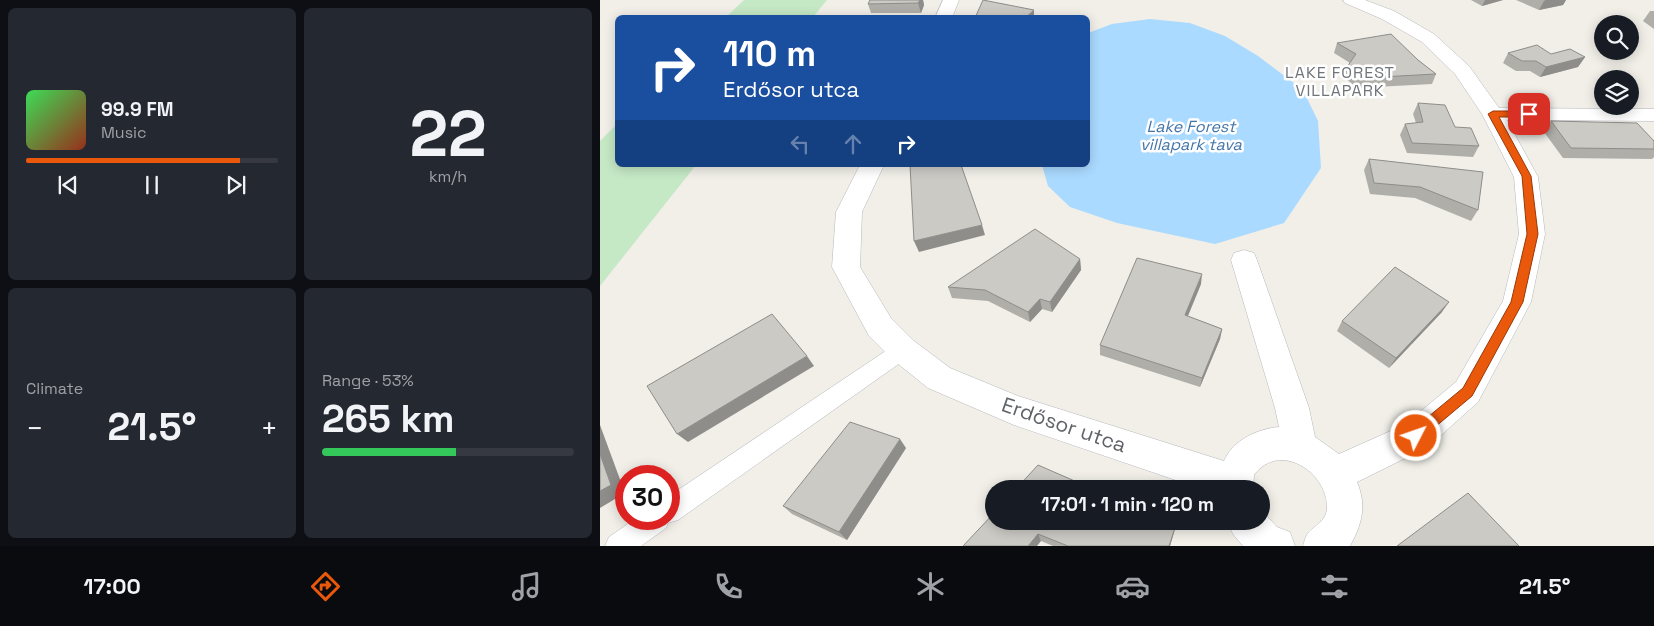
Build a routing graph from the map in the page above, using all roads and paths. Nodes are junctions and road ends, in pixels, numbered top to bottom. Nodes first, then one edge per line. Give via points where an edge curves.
1 (951, 0) edge
2 (1371, 2) edge
3 (944, 15) edge
4 (1493, 114) junction
5 (1654, 115) edge
6 (871, 167) edge
7 (1244, 260) dead end
8 (903, 350) junction
9 (1300, 446) junction
10 (1335, 474) junction
11 (1220, 480) edge
12 (1236, 480) edge
13 (680, 503) edge
14 (641, 530) edge
15 (1254, 530) edge
16 (618, 546) edge
17 (1276, 546) edge
18 (1322, 546) edge

1 - 3 street
2 - 4 street via 1428,38 1462,70
4 - 5 street
4 - 10 street via 1526,176 1532,234 1517,302 1467,392 1416,436
6 - 8 street, Erdősor utca via 849,212 846,267 880,327
7 - 9 street via 1292,408
8 - 11 street, Erdősor utca via 938,378 1014,410
8 - 13 lane
9 - 10 street, Erdősor utca via 1314,453
9 - 12 street, Erdősor utca via 1282,442 1265,445 1250,453 1240,465
10 - 18 street, Erdősor utca via 1343,493 1345,512 1339,530
14 - 16 lane
15 - 17 street via 1264,541

